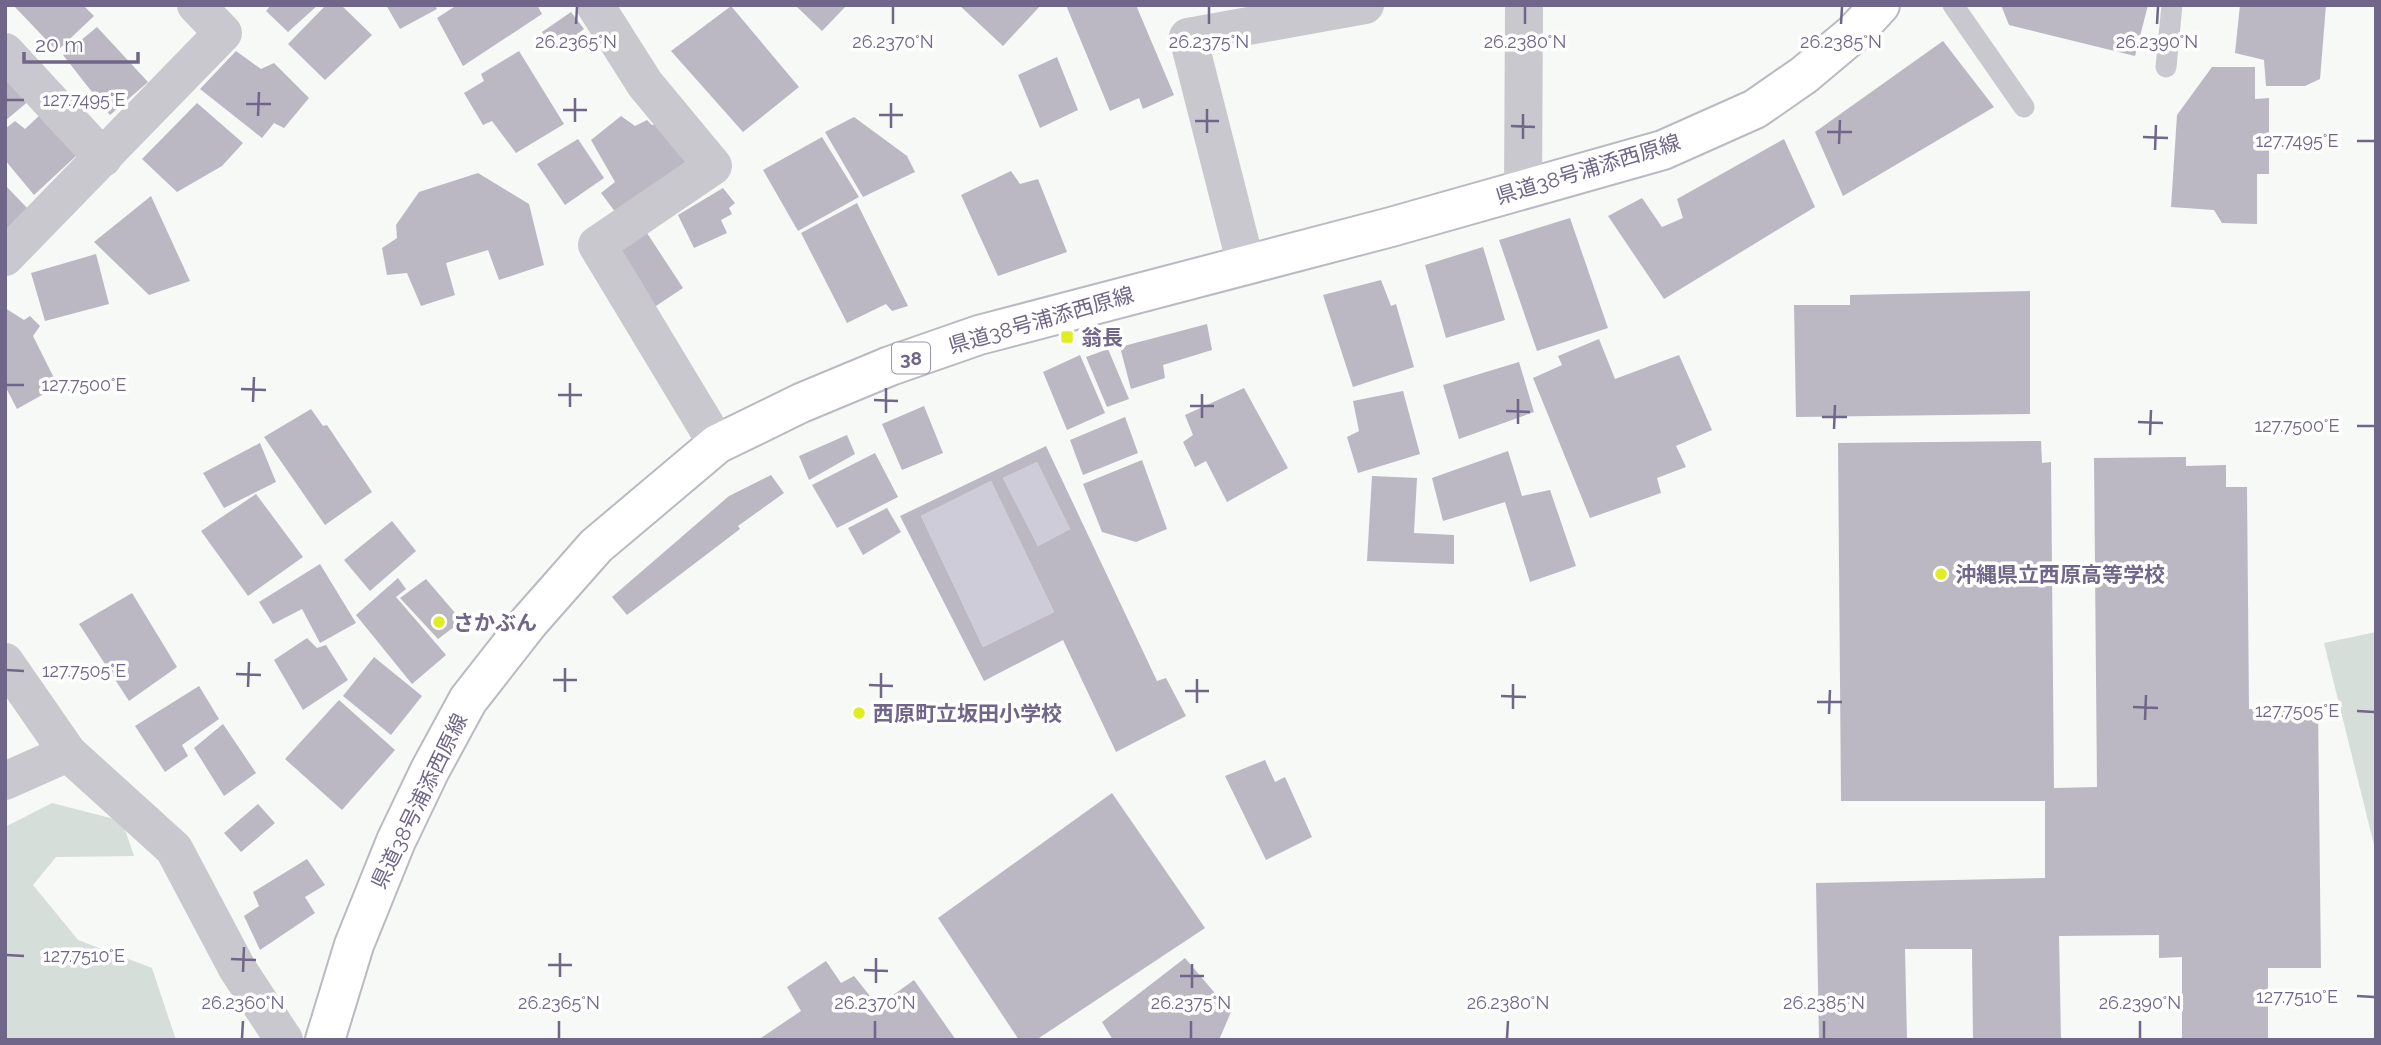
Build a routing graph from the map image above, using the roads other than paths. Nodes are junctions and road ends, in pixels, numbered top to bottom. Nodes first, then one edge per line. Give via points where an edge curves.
1 (196, 5) edge
2 (595, 5) edge
3 (1365, 5) edge
4 (1524, 5) edge
5 (1852, 5) edge
6 (1880, 5) edge
7 (1954, 5) edge
8 (2172, 5) edge
9 (5, 52) edge
10 (2166, 67) dead end
11 (1804, 75) junction
12 (2025, 107) dead end
13 (103, 158) junction
14 (1523, 189) junction
15 (5, 257) edge
16 (1246, 265) junction
17 (717, 444) junction
18 (5, 663) edge
19 (68, 753) junction
20 (5, 781) edge
21 (284, 1040) edge
22 (325, 1040) edge

1 - 13 street via 223,33
2 - 17 street via 645,84 713,166 597,245
3 - 16 street via 1188,37
4 - 14 street
5 - 11 main road
6 - 11 main road, 県道38号浦添西原線 / 38
7 - 12 lane
8 - 10 lane
9 - 13 street
11 - 14 main road, 県道38号浦添西原線 / 38 via 1755,109 1662,150
13 - 15 street
14 - 16 main road, 県道38号浦添西原線 / 38
16 - 17 main road, 県道38号浦添西原線 / 38 via 979,335 800,403
17 - 22 main road, 県道38号浦添西原線 / 38 via 596,546 528,622 468,700 396,841 354,945
18 - 19 street
19 - 20 street
19 - 21 street via 174,849 237,968

